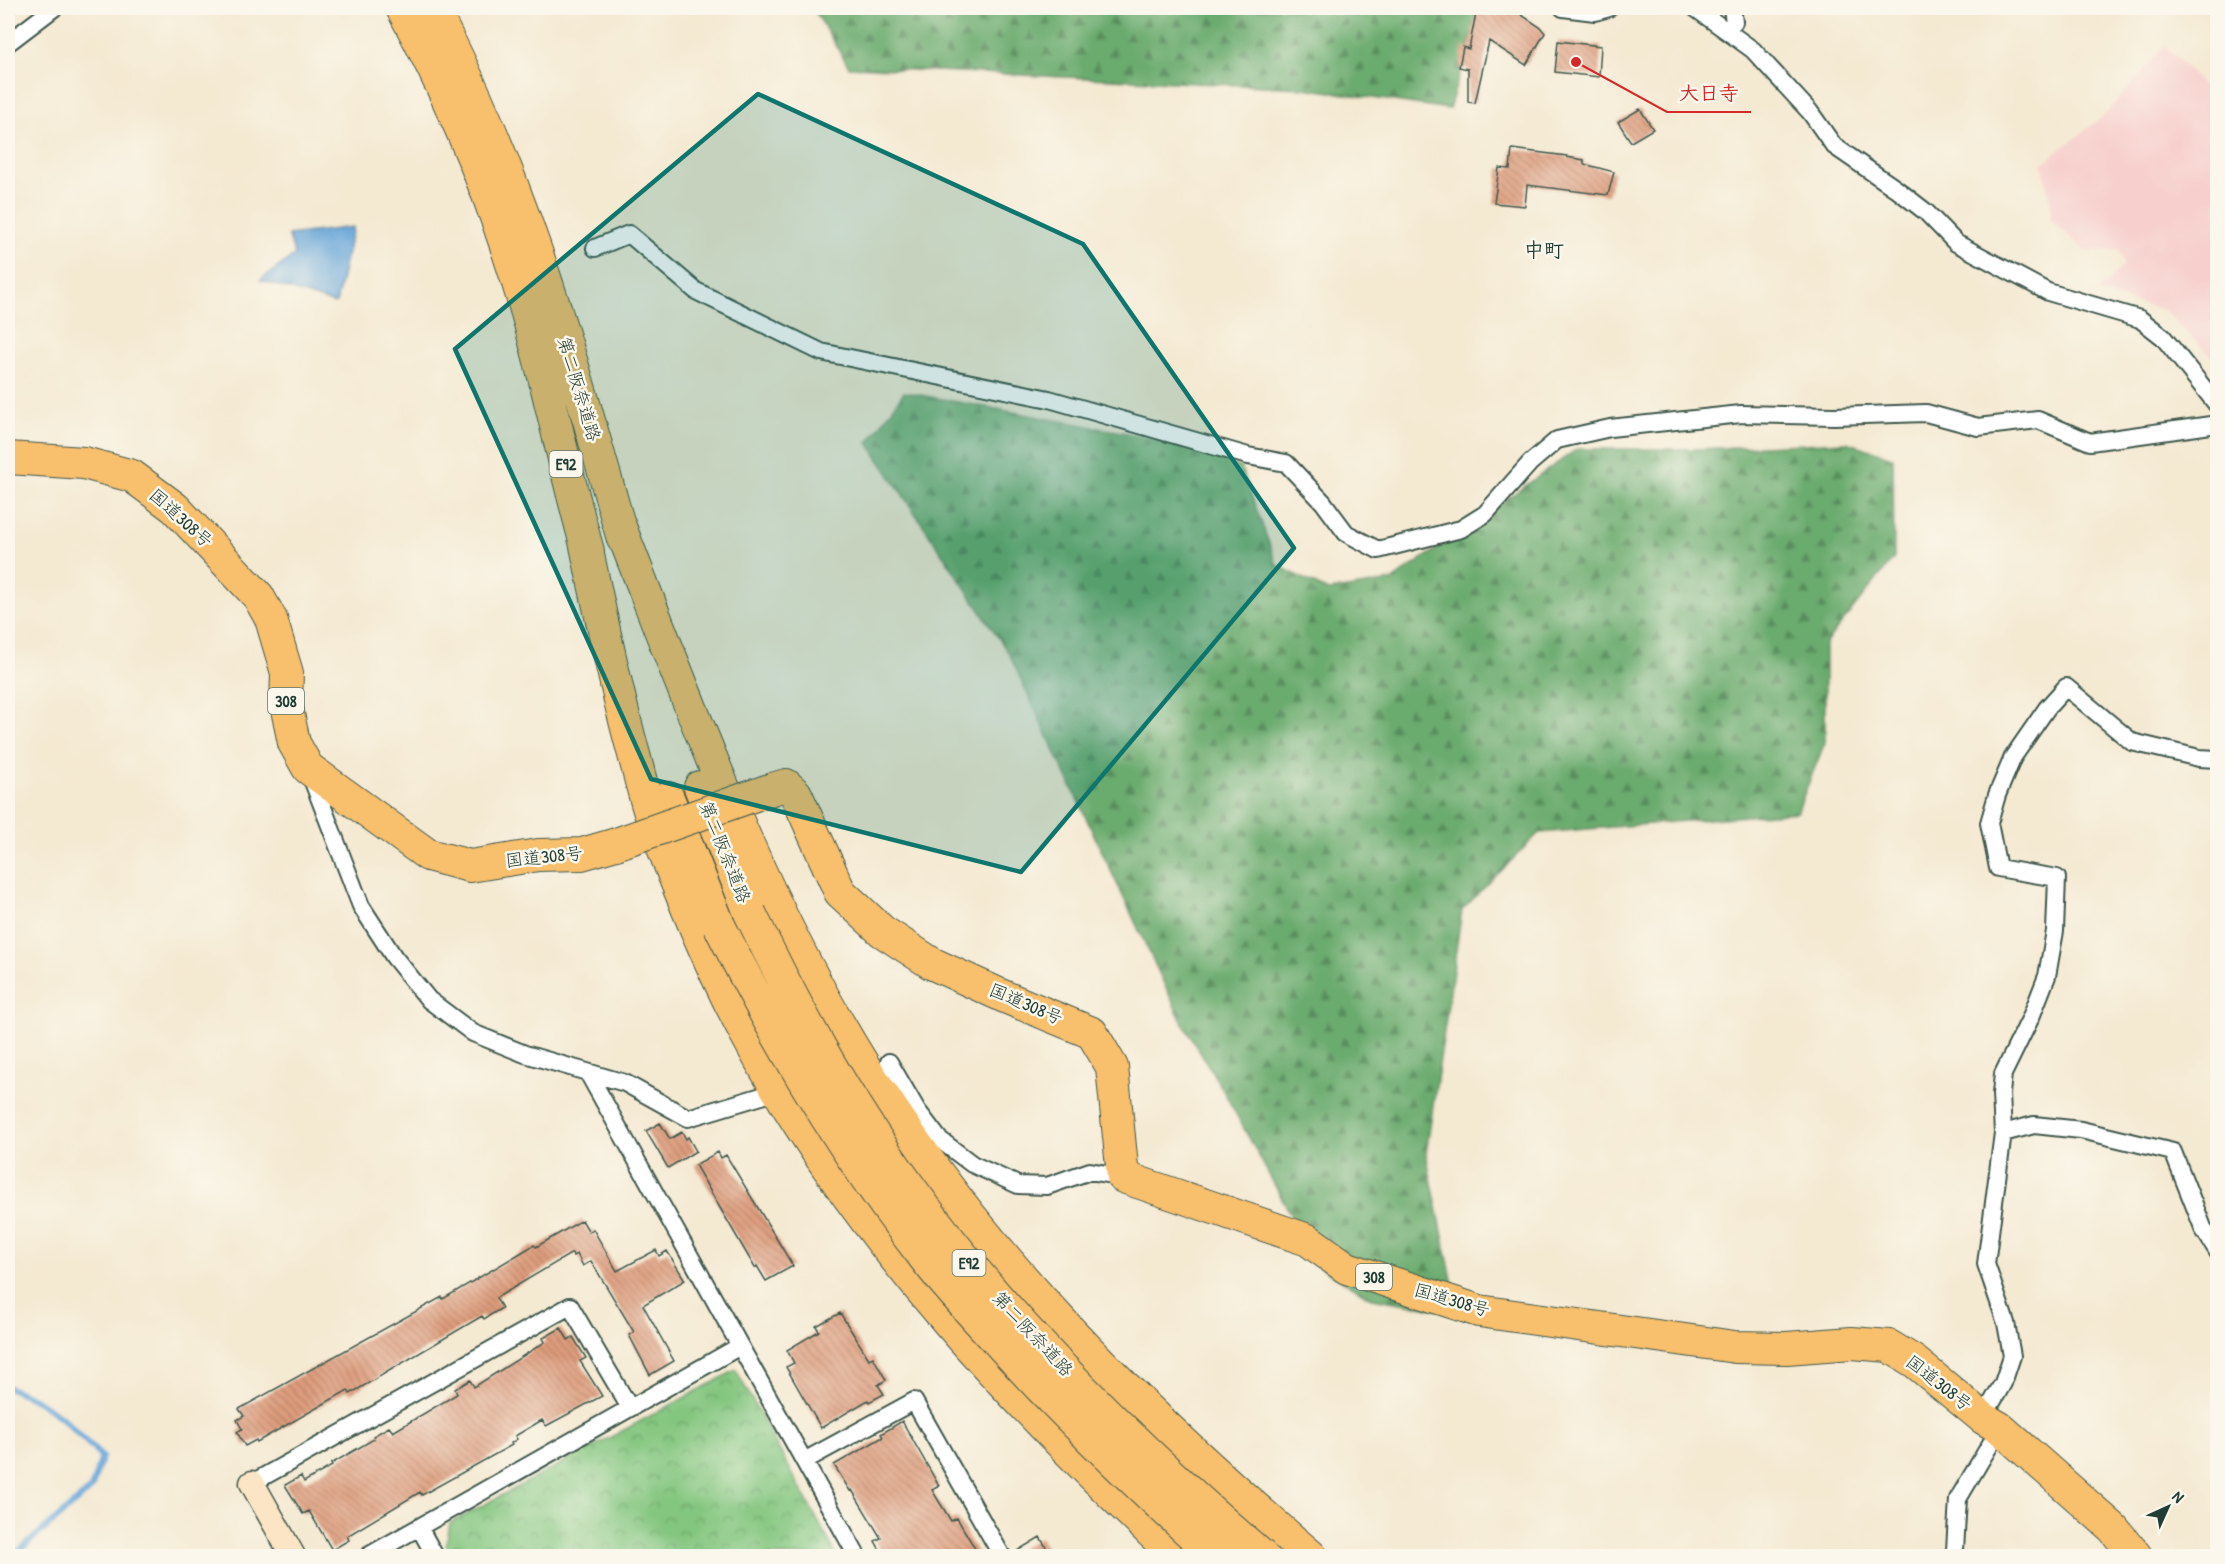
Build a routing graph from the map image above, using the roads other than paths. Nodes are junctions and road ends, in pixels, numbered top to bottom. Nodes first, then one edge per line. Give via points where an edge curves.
1 (54, 8) edge
2 (402, 8) edge
3 (432, 8) edge
4 (1563, 8) edge
5 (1609, 8) edge
6 (1695, 8) edge
7 (8, 43) edge
8 (595, 248) dead end
9 (2217, 406) edge
10 (2217, 424) edge
11 (8, 458) edge
12 (617, 519) junction
13 (583, 532) junction
14 (2217, 759) edge
15 (308, 768) junction
16 (889, 1062) dead end
17 (588, 1073) junction
18 (765, 1095) dead end
19 (2003, 1133) junction
20 (1123, 1177) junction
21 (2217, 1252) edge
22 (740, 1346) junction
23 (630, 1408) junction
24 (1991, 1423) junction
25 (804, 1461) junction
26 (252, 1483) joint
27 (419, 1527) junction
28 (292, 1557) edge
29 (368, 1557) edge
30 (435, 1557) edge
31 (857, 1557) edge
32 (1002, 1557) edge
33 (1176, 1557) edge
34 (1216, 1557) edge
35 (1262, 1557) edge
36 (1311, 1557) edge
37 (1952, 1557) edge
38 (2136, 1557) edge

1 - 7 street
2 - 13 highway, 第二阪奈道路 / E92 via 463,134 498,224 527,313
3 - 12 highway, 第二阪奈道路 / E92 via 447,34 525,215
4 - 5 street via 1595,12
6 - 9 street via 1753,51 1810,112 1834,146 1926,212 1956,243 2048,292 2140,319 2163,336
8 - 10 street via 629,234 696,291 821,352 1048,399 1286,464 1347,533 1378,550 1461,529 1485,514 1530,463 1557,440 1610,428 1742,414 1926,413 1978,427 2038,420 2090,442
11 - 15 highway, 国道308号 / 308 via 84,463 132,476 175,508 222,556 258,596 271,619 287,674 286,704 294,743
12 - 35 highway, 第二阪奈道路 / E92, bridge via 660,668 702,793 750,913 842,1085 912,1191 1015,1315 1079,1384
12 - 36 highway via 716,771 777,905 833,1014 902,1124 974,1223 1057,1318 1144,1408
13 - 33 highway via 621,708 650,813 699,938 759,1058 829,1170 910,1279 1040,1425
13 - 34 highway, 第二阪奈道路 / E92, bridge via 670,806 759,1005 814,1101 929,1263 1016,1362
14 - 19 street via 2132,742 2066,687 2013,757 1989,823 1998,868 2057,878 2055,931 2047,976 2003,1074
15 - 17 street via 361,906 394,957 429,1000 473,1033
15 - 20 highway, 国道308号 / 308, bridge via 429,855 470,866 538,855 582,854 786,785 796,794 840,892 882,931 932,963 1092,1033 1112,1067
16 - 20 street via 939,1139 972,1164 1018,1185 1047,1186 1090,1171
17 - 18 street via 625,1083 688,1118
17 - 22 street
19 - 21 street via 2034,1125 2081,1130 2173,1152 2204,1230
19 - 24 street via 1986,1264 2006,1323 2012,1356
20 - 24 highway, 国道308号 / 308 via 1308,1240 1347,1268 1479,1311 1735,1347 1852,1343 1888,1346 1915,1362
22 - 23 street
22 - 25 street
23 - 26 street via 570,1305
23 - 27 street
24 - 37 street via 1958,1499
24 - 38 highway, 国道308号 / 308 via 2114,1528
25 - 31 street
25 - 32 street via 914,1401
26 - 28 street
27 - 29 street
27 - 30 street

